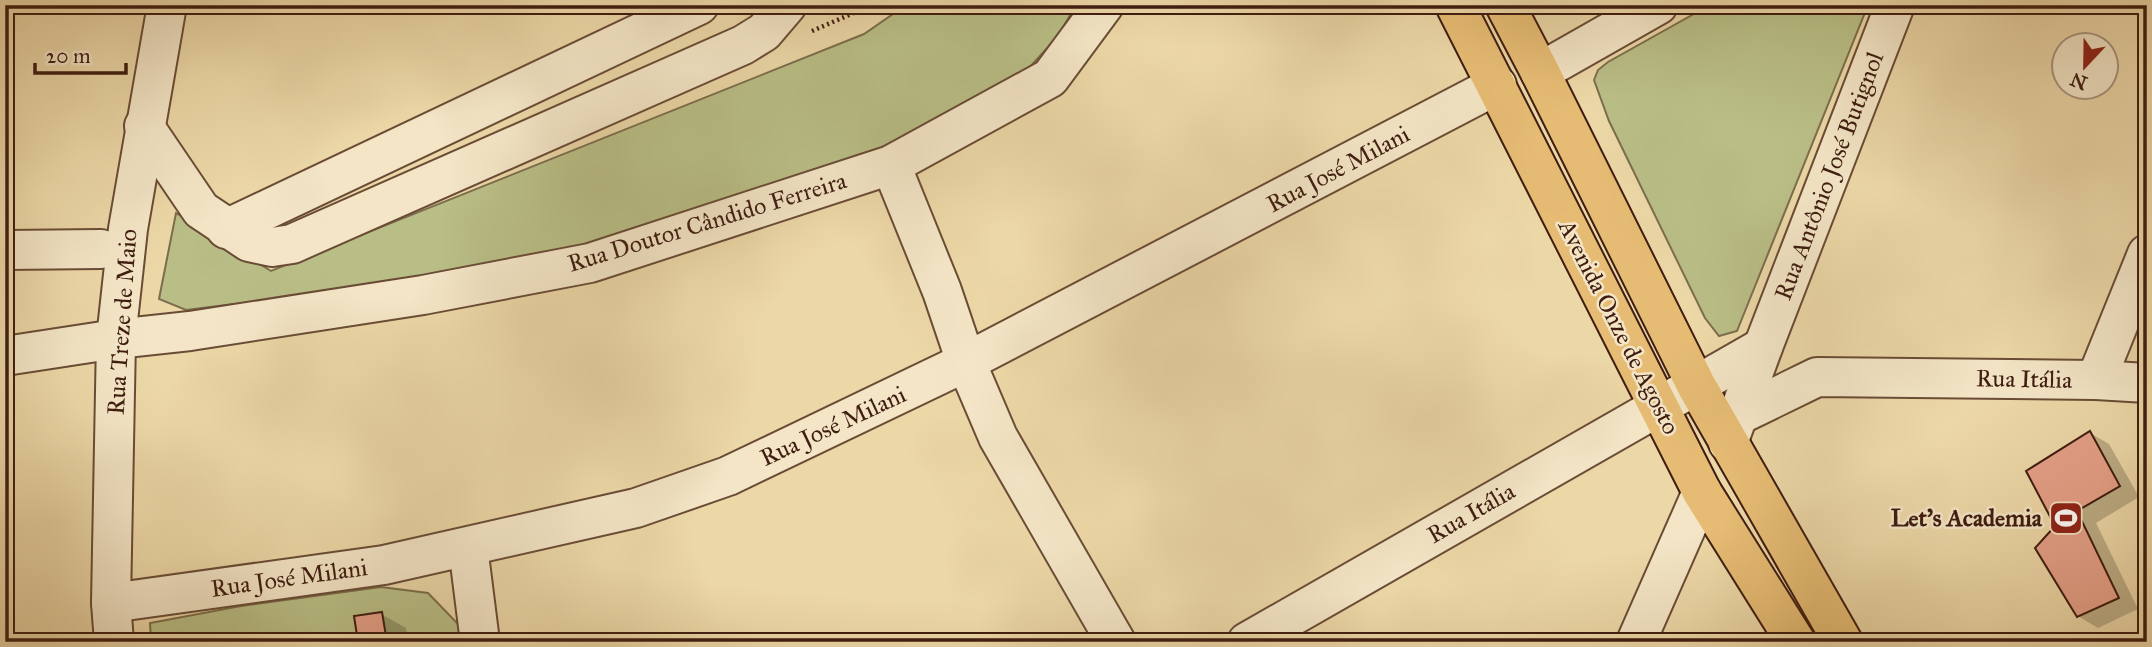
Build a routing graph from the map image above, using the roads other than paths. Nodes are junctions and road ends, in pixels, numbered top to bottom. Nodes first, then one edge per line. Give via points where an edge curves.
1 (167, 5) edge
2 (699, 5) edge
3 (787, 5) edge
4 (1104, 5) edge
5 (1455, 5) edge
6 (1504, 5) edge
7 (1658, 5) edge
8 (1895, 5) edge
9 (1540, 72) junction
10 (1497, 85) junction
11 (144, 126) junction
12 (891, 165) junction
13 (226, 229) junction
14 (101, 249) dead end
15 (5, 250) edge
16 (2147, 254) edge
17 (116, 339) junction
18 (1763, 347) junction
19 (5, 356) edge
20 (967, 362) junction
21 (1817, 377) junction
22 (2096, 380) junction
23 (2147, 383) edge
24 (1696, 385) junction
25 (1658, 406) junction
26 (1734, 429) junction
27 (1702, 492) junction
28 (468, 547) junction
29 (111, 603) junction
30 (114, 642) edge
31 (480, 642) edge
32 (1116, 642) edge
33 (1247, 642) edge
34 (1636, 642) edge
35 (1796, 642) edge
36 (1843, 642) edge

1 - 11 street, Rua Treze de Maio
2 - 13 street
3 - 13 street via 764,33 743,45 292,244 272,247 249,242
4 - 12 street, Rua Doutor Cândido Ferreira via 1049,78
5 - 10 main road, Avenida Onze de Agosto
6 - 9 main road, Avenida Onze de Agosto
7 - 9 street
8 - 18 street, Rua Antônio José Butignol
9 - 24 main road, Avenida Onze de Agosto
10 - 20 street, Rua José Milani
10 - 25 main road, Avenida Onze de Agosto
11 - 13 street via 201,210
11 - 17 street, Rua Treze de Maio
12 - 17 street, Rua Doutor Cândido Ferreira via 590,263 423,295
12 - 20 street
14 - 15 street
16 - 22 street
17 - 19 street, Rua Doutor Cândido Ferreira
17 - 29 street, Rua Treze de Maio
18 - 21 street
18 - 24 street, Rua Itália
18 - 26 street, Rua Antônio José Butignol
20 - 28 street, Rua José Milani via 728,476 636,508
20 - 32 street via 998,437
21 - 22 street, Rua Itália
21 - 26 street
22 - 23 street, Rua Itália
24 - 25 street, Rua Itália
24 - 26 main road, Avenida Onze de Agosto
25 - 27 main road, Avenida Onze de Agosto
25 - 33 street, Rua Itália
26 - 36 main road, Avenida Onze de Agosto
27 - 34 street
27 - 35 main road, Avenida Onze de Agosto
28 - 29 street, Rua José Milani via 384,565
28 - 31 street
29 - 30 street, Rua Treze de Maio

